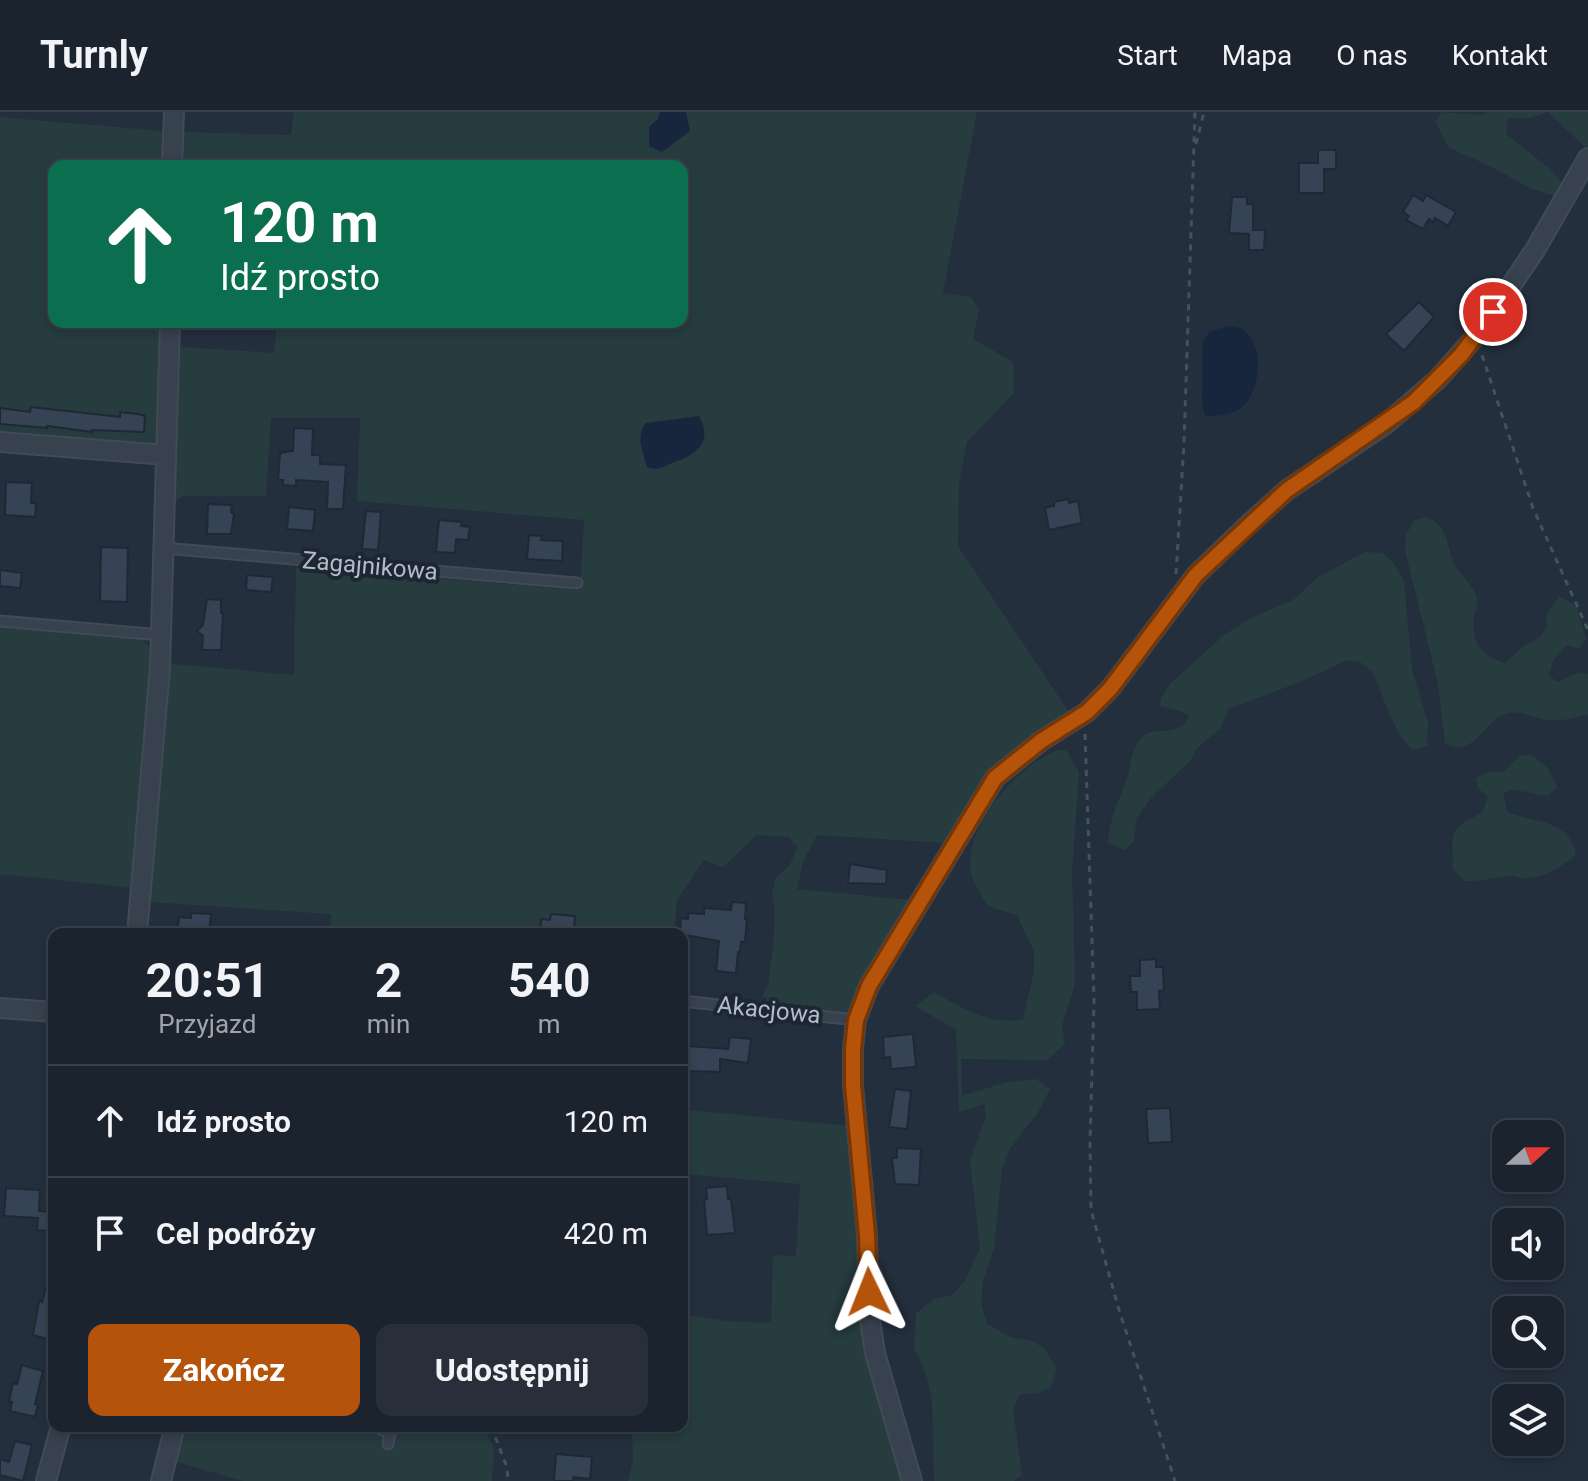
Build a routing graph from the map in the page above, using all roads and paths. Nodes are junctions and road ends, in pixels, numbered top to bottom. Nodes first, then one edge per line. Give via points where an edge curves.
1 (174, 112) edge
2 (1195, 112) edge
3 (1204, 112) edge
4 (1193, 151) junction
5 (1588, 158) edge
6 (172, 160) edge
7 (170, 328) edge
8 (1476, 336) junction
9 (0, 442) edge
10 (166, 455) junction
11 (163, 548) junction
12 (577, 583) dead end
13 (1174, 602) junction
14 (0, 621) edge
15 (1588, 630) edge
16 (161, 635) junction
17 (1087, 712) junction
18 (137, 928) edge
19 (688, 1002) edge
20 (0, 1008) edge
21 (48, 1012) edge
22 (856, 1020) junction
23 (59, 1432) edge
24 (173, 1432) edge
25 (388, 1432) edge
26 (493, 1432) edge
27 (388, 1444) dead end
28 (46, 1481) edge
29 (161, 1481) edge
30 (508, 1481) edge
31 (912, 1481) edge
32 (1175, 1481) edge

1 - 6 street
2 - 4 path
3 - 4 path
4 - 13 path
5 - 8 street via 1535,250
7 - 10 street
8 - 13 street via 1414,402 1287,490
8 - 15 path via 1533,508
9 - 10 street
10 - 11 street
11 - 12 lane, Zagajnikowa
11 - 16 street
13 - 17 street
14 - 16 lane
16 - 18 street
17 - 22 street via 995,778 869,986
17 - 32 path via 1094,1000 1091,1210
19 - 22 lane, Akacjowa
20 - 21 street
22 - 31 street via 853,1085 869,1313 875,1353
23 - 28 street
24 - 29 street
25 - 27 lane
26 - 30 path

